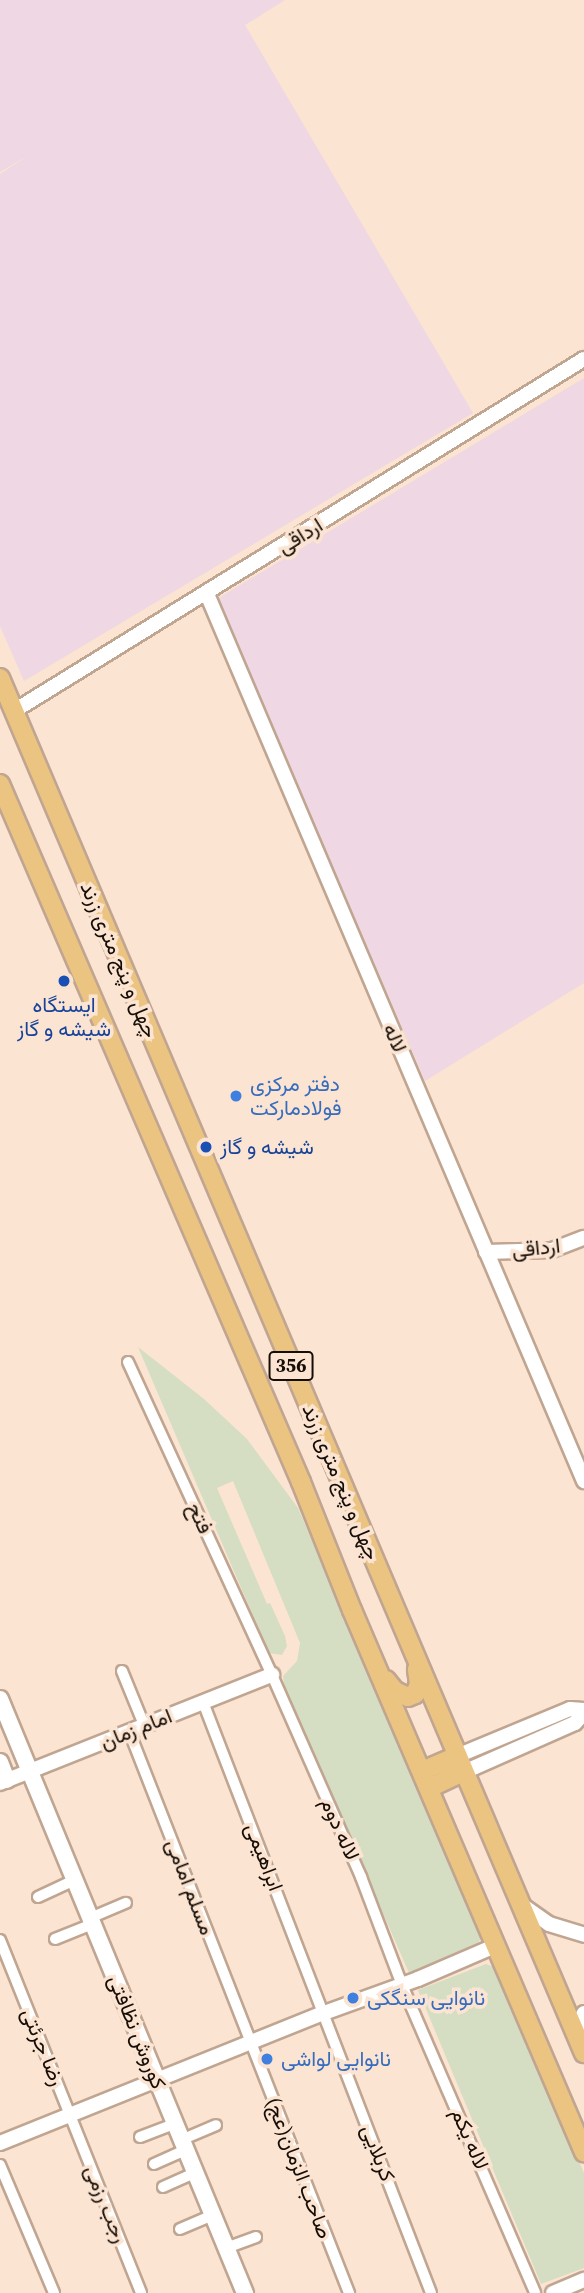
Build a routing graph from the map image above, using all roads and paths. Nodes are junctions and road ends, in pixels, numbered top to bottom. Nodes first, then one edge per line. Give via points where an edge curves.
1 (584, 359) edge
2 (207, 594) junction
3 (0, 678) edge
4 (14, 711) junction
5 (0, 783) edge
6 (584, 1238) edge
7 (486, 1252) junction
8 (128, 1362) dead end
9 (584, 1481) edge
10 (416, 1660) junction
11 (376, 1665) junction
12 (122, 1671) dead end
13 (272, 1675) junction
14 (0, 1699) edge
15 (204, 1702) junction
16 (584, 1712) edge
17 (144, 1726) junction
18 (129, 1731) junction
19 (0, 1762) edge
20 (461, 1764) junction
21 (30, 1771) junction
22 (422, 1771) junction
23 (3, 1781) edge
24 (429, 1788) junction
25 (74, 1880) junction
26 (38, 1897) dead end
27 (126, 1903) dead end
28 (522, 1905) junction
29 (91, 1921) junction
30 (584, 1935) edge
31 (55, 1939) dead end
32 (0, 1940) edge
33 (497, 1945) junction
34 (402, 1985) junction
35 (324, 2013) junction
36 (584, 2013) edge
37 (575, 2032) junction
38 (250, 2043) junction
39 (584, 2053) edge
40 (157, 2080) junction
41 (70, 2115) junction
42 (174, 2124) junction
43 (216, 2125) dead end
44 (140, 2137) dead end
45 (0, 2143) edge
46 (183, 2145) junction
47 (584, 2152) edge
48 (154, 2164) dead end
49 (0, 2165) edge
50 (195, 2173) junction
51 (163, 2188) dead end
52 (212, 2215) junction
53 (180, 2229) dead end
54 (256, 2237) dead end
55 (226, 2248) junction
56 (584, 2280) edge
57 (54, 2293) edge
58 (141, 2293) edge
59 (245, 2293) edge
60 (348, 2293) edge
61 (431, 2293) edge
62 (535, 2293) edge
63 (553, 2293) edge

1 - 2 street, ارداقی
2 - 4 street, ارداقی
2 - 7 street, لاله
3 - 4 main road, چهل و پنج متری زرند / 356
4 - 10 main road, چهل و پنج متری زرند / 356
5 - 11 main road, چهل و پنج متری زرند / 356
6 - 7 street, ارداقی via 552,1250
7 - 9 street, لاله
8 - 13 street, فتح
10 - 11 main road via 419,1684 408,1697 395,1691
10 - 20 main road, چهل و پنج متری زرند / 356
11 - 22 main road, چهل و پنج متری زرند / 356
12 - 17 street
13 - 15 street, امام زمان
13 - 34 street, لاله دوم via 361,1877
14 - 21 main road, کوروش نظافتی
15 - 17 street, امام زمان
15 - 35 street, ابراهیمی
16 - 20 street via 575,1723
17 - 18 street, امام زمان
18 - 21 street, امام زمان
18 - 38 street, مسلم امامی
19 - 23 main road
20 - 22 main road
20 - 24 main road
20 - 28 main road, چهل و پنج متری زرند / 356
21 - 23 street, امام زمان
21 - 25 main road, کوروش نظافتی
22 - 24 main road, چهل و پنج متری زرند / 356
24 - 33 main road, چهل و پنج متری زرند / 356
25 - 26 street
25 - 29 main road, کوروش نظافتی
27 - 29 street
28 - 30 street via 549,1924
28 - 37 main road, چهل و پنج متری زرند / 356
29 - 31 street
29 - 40 main road, کوروش نظافتی
32 - 41 street, رضا جرئتی
33 - 34 street
33 - 47 main road, چهل و پنج متری زرند / 356
34 - 35 street
34 - 62 street, لاله یکم
35 - 38 street
35 - 61 street, کربلایی
36 - 37 street
37 - 39 main road, چهل و پنج متری زرند / 356
38 - 40 street
38 - 60 street, صاحب الزمان(عج)
40 - 41 street
40 - 42 main road, کوروش نظافتی
41 - 45 street
41 - 58 street, رجب رزمی
42 - 44 street
42 - 46 main road, کوروش نظافتی
43 - 46 street
46 - 48 street
46 - 50 main road, کوروش نظافتی
49 - 57 street
50 - 51 street
50 - 52 main road, کوروش نظافتی
52 - 53 street
52 - 55 main road, کوروش نظافتی
54 - 55 street
55 - 59 main road, کوروش نظافتی
56 - 63 street

